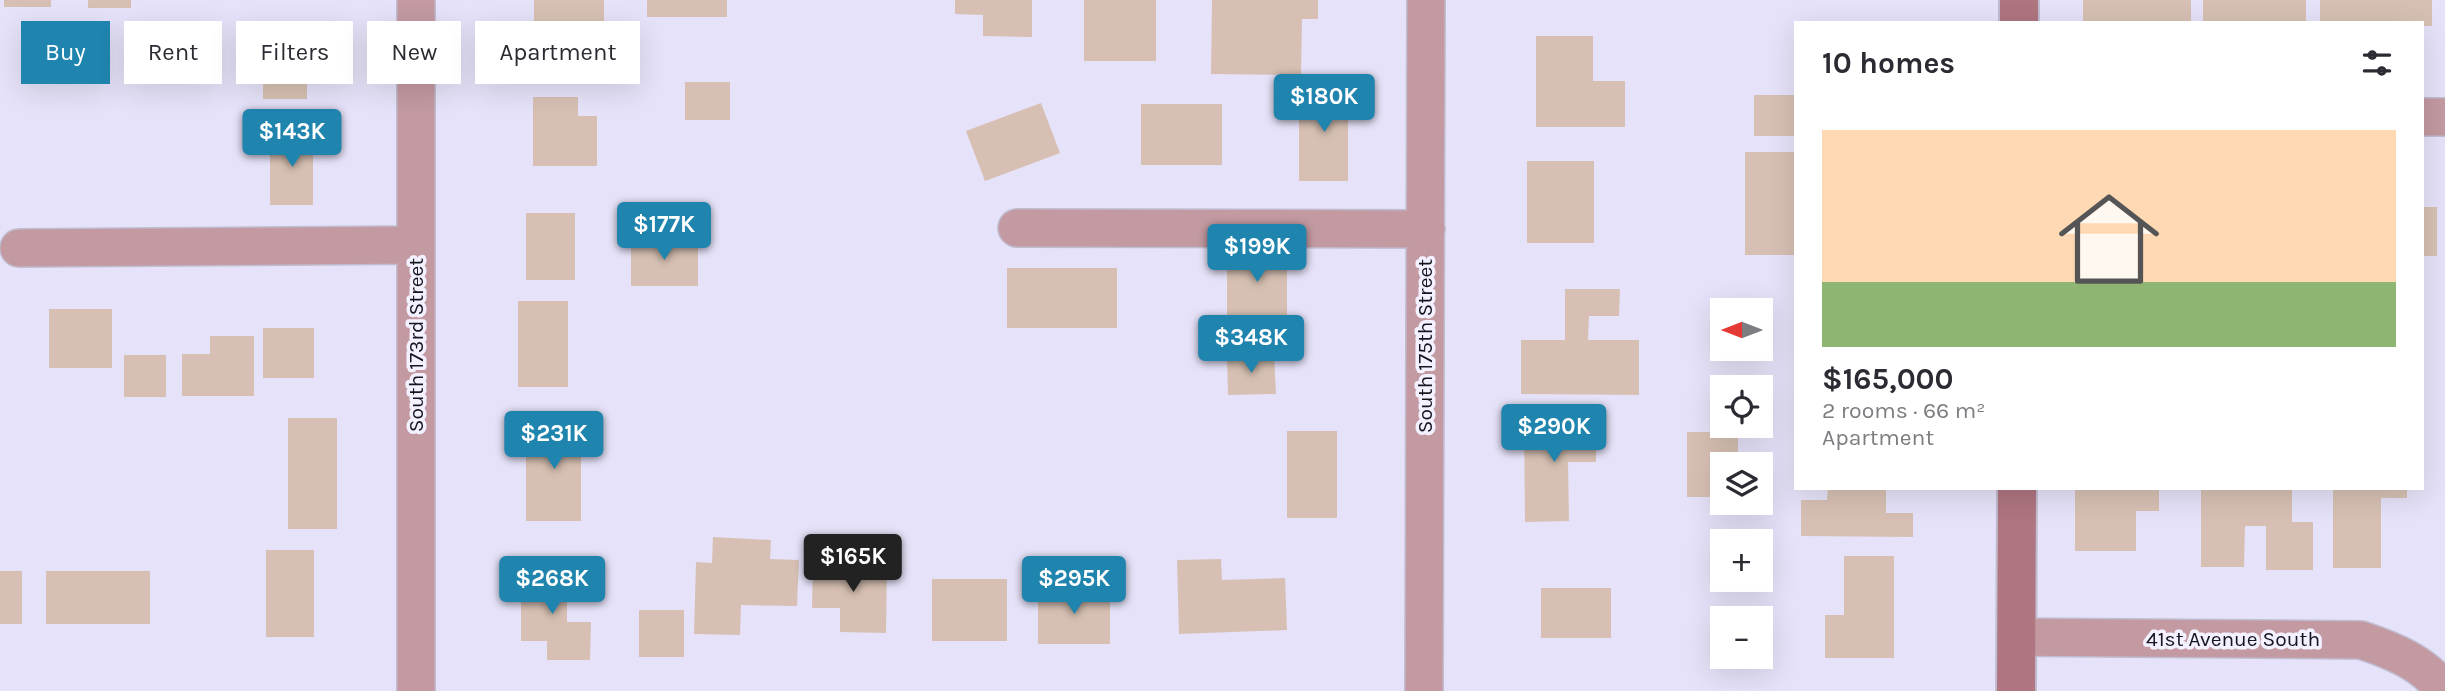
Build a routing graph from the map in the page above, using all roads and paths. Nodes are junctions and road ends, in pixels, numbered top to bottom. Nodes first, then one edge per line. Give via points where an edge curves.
1 (416, 0) edge
2 (1426, 0) edge
3 (2020, 0) edge
4 (2020, 21) edge
5 (2424, 117) edge
6 (2445, 117) edge
7 (1017, 228) dead end
8 (1426, 229) junction
9 (416, 245) junction
10 (19, 248) dead end
11 (2017, 490) edge
12 (2016, 637) junction
13 (2441, 687) edge
14 (416, 691) edge
15 (1424, 691) edge
16 (2017, 691) edge

1 - 9 street, South 173rd Street
2 - 8 street, South 175th Street
3 - 4 street
5 - 6 street
7 - 8 street
8 - 15 street, South 175th Street
9 - 10 street
9 - 14 street, South 173rd Street
11 - 12 street
12 - 13 street, 41st Avenue South via 2361,640 2400,653
12 - 16 street

